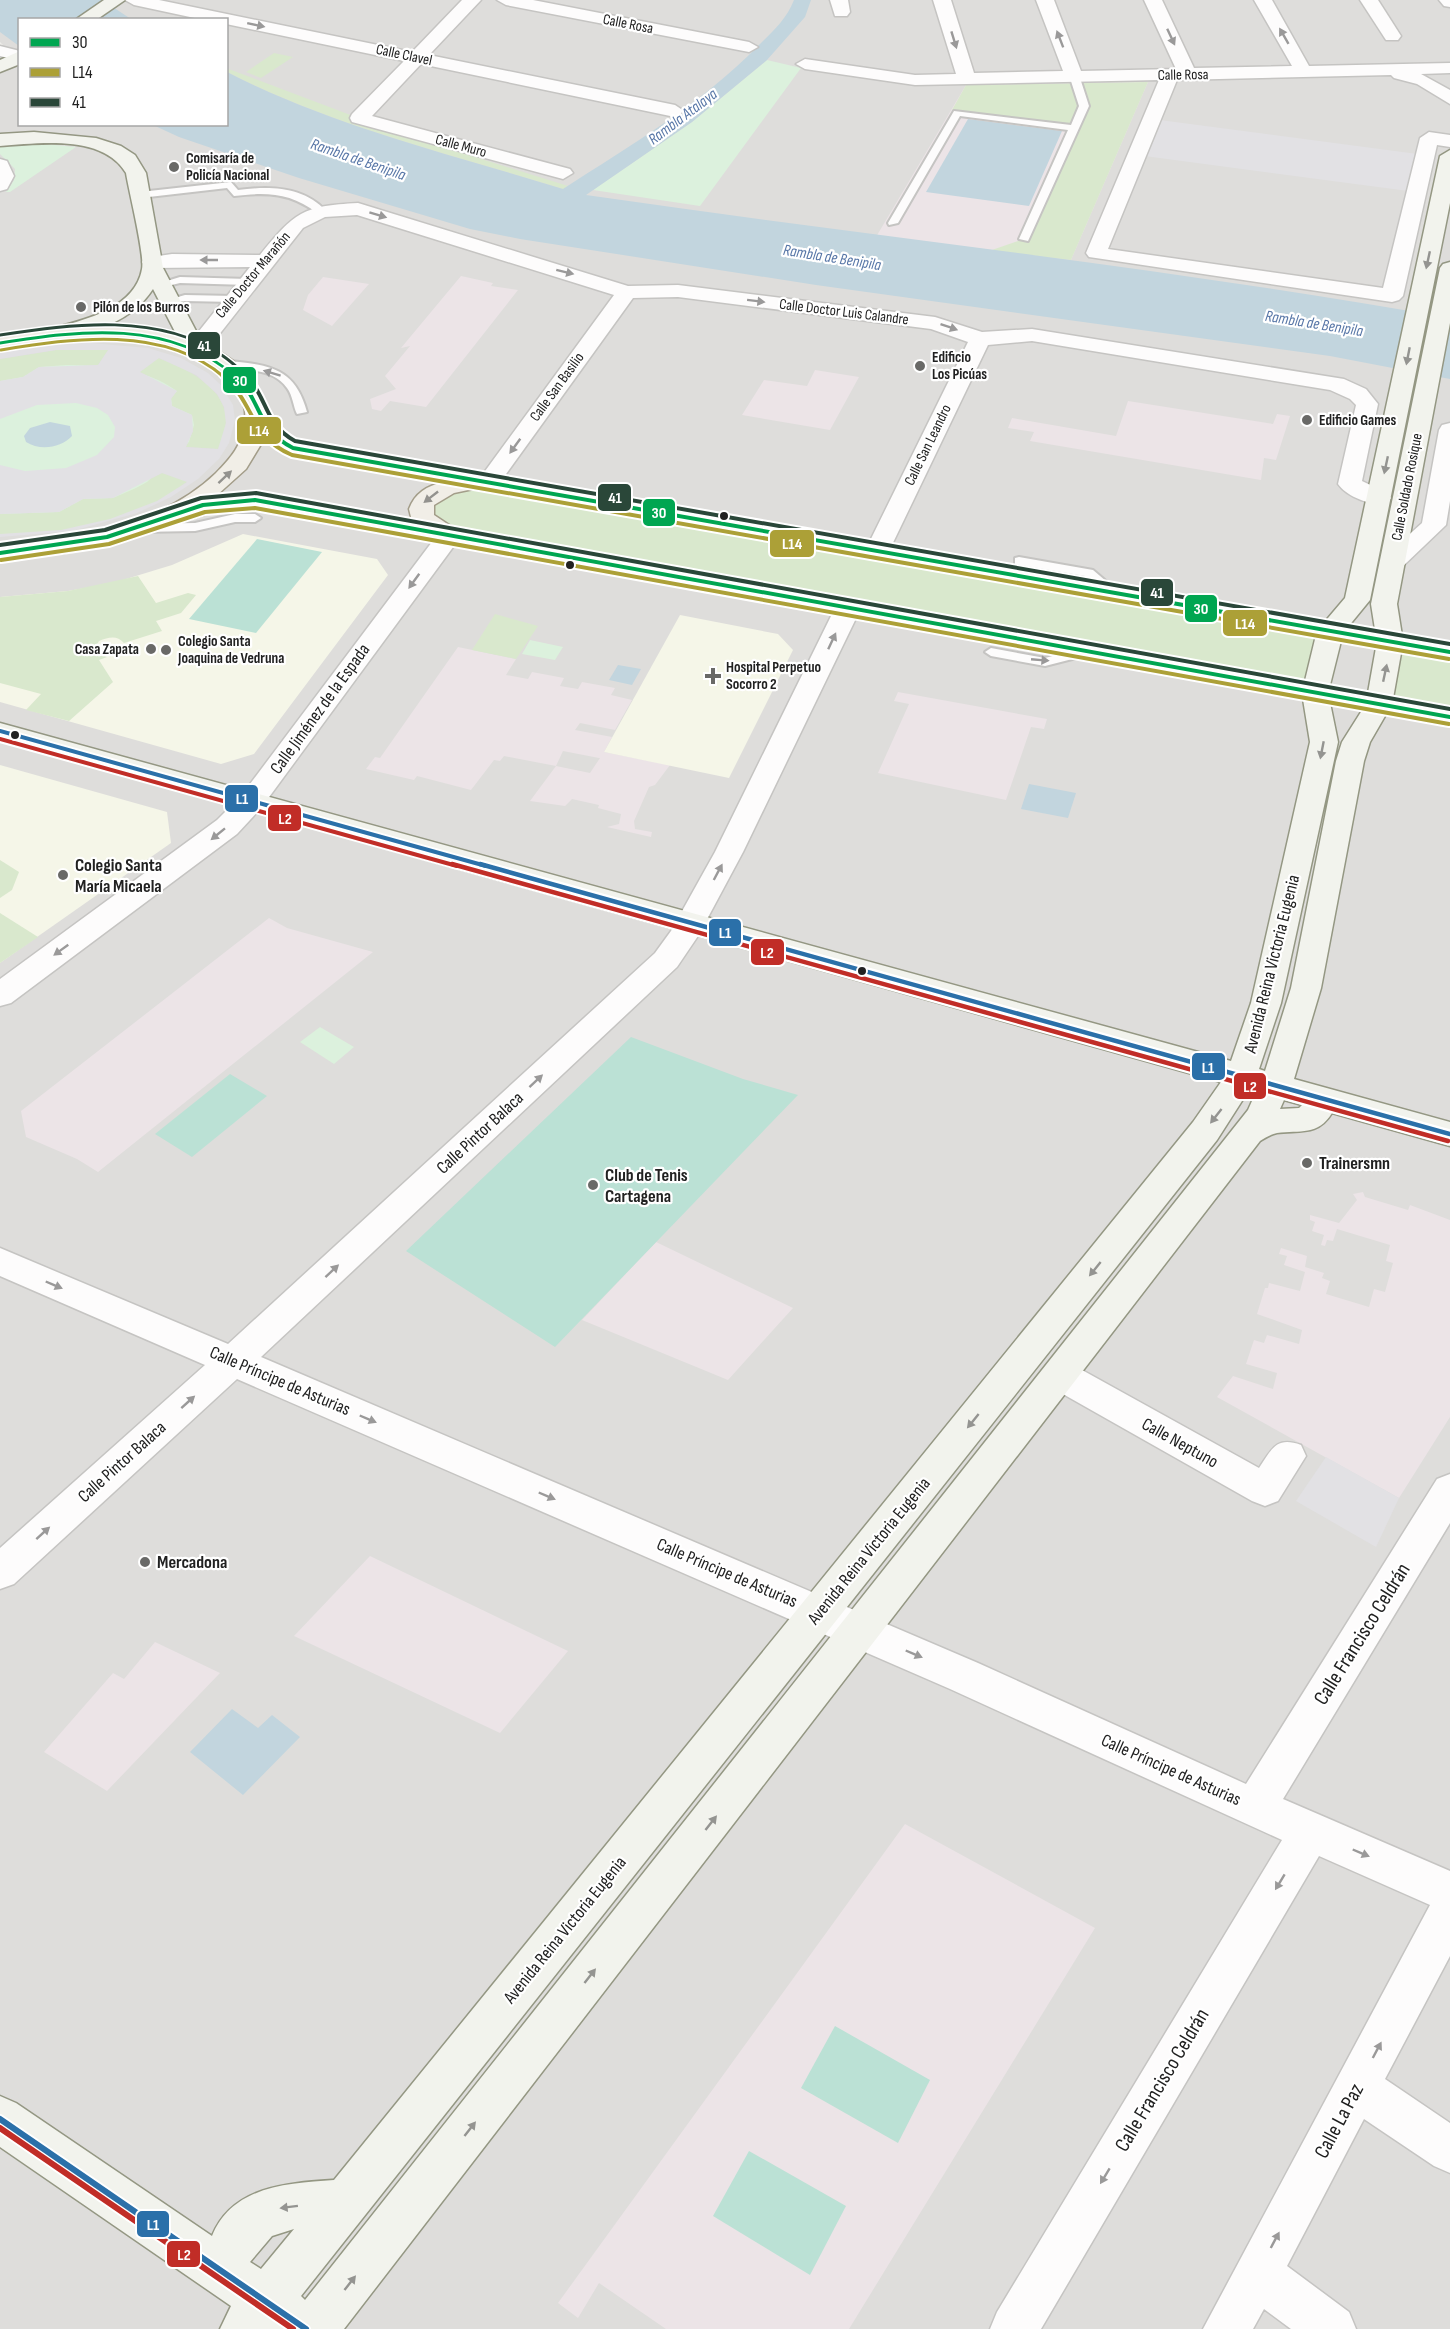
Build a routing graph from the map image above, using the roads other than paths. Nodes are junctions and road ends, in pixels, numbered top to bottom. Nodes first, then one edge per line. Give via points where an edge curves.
1 (134, 0) edge
2 (472, 0) edge
3 (506, 0) edge
4 (942, 0) edge
5 (1045, 0) edge
6 (1154, 0) edge
7 (1263, 0) edge
8 (1369, 0) edge
9 (113, 3) edge
10 (87, 18) edge
11 (222, 18) edge
12 (228, 19) edge
13 (1392, 36) dead end
14 (749, 47) dead end
15 (0, 51) edge
16 (18, 56) edge
17 (18, 57) edge
18 (416, 58) junction
19 (804, 64) dead end
20 (0, 67) edge
21 (1450, 68) edge
22 (1372, 70) junction
23 (1304, 72) junction
24 (1179, 75) junction
25 (1075, 78) junction
26 (966, 80) junction
27 (1450, 98) edge
28 (675, 111) dead end
29 (1074, 128) junction
30 (0, 140) edge
31 (1450, 141) edge
32 (1450, 156) edge
33 (0, 165) edge
34 (563, 173) dead end
35 (0, 185) edge
36 (140, 195) junction
37 (321, 211) junction
38 (893, 223) dead end
39 (1024, 239) dead end
40 (266, 261) junction
41 (1450, 268) edge
42 (159, 282) junction
43 (241, 290) junction
44 (627, 292) junction
45 (57, 334) junction
46 (980, 339) junction
47 (0, 343) edge
48 (195, 350) junction
49 (220, 363) junction
50 (1367, 404) joint
51 (256, 409) junction
52 (1410, 410) junction
53 (301, 412) dead end
54 (1450, 430) edge
55 (485, 482) junction
56 (1379, 498) junction
57 (255, 518) dead end
58 (147, 523) junction
59 (448, 535) junction
60 (5, 551) edge
61 (877, 551) junction
62 (1019, 561) dead end
63 (1392, 563) junction
64 (1114, 593) junction
65 (848, 608) junction
66 (1330, 631) junction
67 (1390, 642) junction
68 (1088, 651) junction
69 (991, 652) dead end
70 (1450, 652) edge
71 (1315, 693) junction
72 (1379, 705) junction
73 (1450, 717) edge
74 (0, 731) edge
75 (251, 802) junction
76 (691, 924) junction
77 (0, 995) edge
78 (1259, 1081) junction
79 (1315, 1096) junction
80 (1249, 1132) junction
81 (1450, 1134) edge
82 (0, 1262) edge
83 (234, 1360) junction
84 (1060, 1375) junction
85 (1288, 1456) dead end
86 (1450, 1491) edge
87 (0, 1572) edge
88 (820, 1613) junction
89 (860, 1631) junction
90 (1254, 1808) junction
91 (1310, 1832) junction
92 (1450, 1892) edge
93 (1450, 1912) edge
94 (1357, 2087) junction
95 (0, 2119) edge
96 (1450, 2150) edge
97 (347, 2202) junction
98 (224, 2271) junction
99 (1257, 2274) junction
100 (255, 2315) edge
101 (306, 2329) edge
102 (313, 2329) edge
103 (1014, 2329) edge
104 (1227, 2329) edge
105 (1332, 2329) edge

1 -> 11 street, Calle Clavel
2 - 18 street
3 - 14 street, Calle Rosa
4 -> 26 street
25 -> 5 street
6 -> 24 street
23 -> 7 street
8 - 13 street
9 - 10 main road
12 -> 18 street, Calle Clavel
15 - 16 street
17 - 20 main road
18 - 28 street, Calle Clavel
18 - 34 street, Calle Muro via 359,118
19 - 26 street, Calle Rosa via 915,80
21 - 22 street, Calle Rosa
22 - 23 street, Calle Rosa
22 - 27 street via 1415,77
23 - 24 street, Calle Rosa
24 - 25 street, Calle Rosa
24 - 31 street via 1096,253 1392,296 1429,138
25 - 26 street, Calle Rosa
25 - 29 lane via 1084,106
29 - 38 lane via 957,113
29 - 39 lane
30 - 36 main road via 56,137 110,149 134,167
32 -> 52 main road via 1419,304
33 - 35 street via 4,176
36 - 37 lane via 231,185 234,193 275,188 310,202
36 - 42 main road
37 - 40 street, Calle Doctor Marañón via 296,224
37 -> 44 street, Calle Doctor Luis Calandre via 366,211
40 -> 42 street via 172,260
40 - 43 street, Calle Doctor Marañón
41 - 52 main road via 1442,309
42 - 43 lane via 180,280
42 - 43 lane via 185,298
42 - 45 main road via 119,313
42 - 48 main road
43 - 48 street, Calle Doctor Marañón
44 -> 46 street, Calle Doctor Luis Calandre via 678,291 935,323
44 -> 55 street, Calle San Basilio
45 - 47 main road
45 - 48 main road via 130,335
46 - 50 street, Calle Doctor Luis Calandre via 1032,335 1324,381 1351,390
46 - 61 street, Calle San Leandro
48 - 49 main road
49 - 51 main road via 244,384
53 -> 49 lane via 290,381 281,375
50 - 56 street, Calle Soldado Rosique via 1350,484
51 - 55 main road via 263,429 288,447
58 -> 51 main road via 207,492 235,468 252,441
52 -> 56 main road, Calle Soldado Rosique
52 - 63 main road, Calle Soldado Rosique
54 - 63 street, Calle Soldado Rosique via 1434,525
55 -> 59 main road via 446,488 424,502 422,518
55 - 61 main road
56 - 66 main road, Calle Soldado Rosique via 1357,600
57 - 58 lane via 195,527
58 - 59 main road via 203,505 255,500
58 - 60 main road via 77,543
59 - 65 main road
59 -> 75 street, Calle Jiménez de la Espada
61 - 64 main road
62 - 64 lane via 1089,573
63 - 67 main road, Calle Soldado Rosique via 1384,604
64 - 66 main road
65 - 68 main road
76 -> 65 street, Calle Pintor Balaca
66 - 67 main road
66 - 71 main road
67 - 70 main road
72 -> 67 main road, Calle Soldado Rosique
69 -> 68 lane via 1045,662
68 - 71 main road
71 - 72 main road
71 -> 78 main road, Avenida Reina Victoria Eugenia via 1324,742 1255,1044
72 - 73 main road
72 - 78 main road, Avenida Reina Victoria Eugenia via 1356,742 1350,761 1297,1026
74 - 75 main road
75 - 76 main road
75 -> 77 street, Calle Jiménez de la Espada via 187,859
76 - 78 main road
83 -> 76 street, Calle Pintor Balaca via 666,960
78 - 79 main road
78 - 80 main road, Avenida Reina Victoria Eugenia via 1261,1116
78 -> 88 main road, Avenida Reina Victoria Eugenia via 1226,1104
79 - 80 main road via 1319,1108 1307,1120 1269,1121
79 - 81 main road
80 - 84 main road, Avenida Reina Victoria Eugenia
82 -> 83 street, Calle Príncipe de Asturias
87 -> 83 street, Calle Pintor Balaca
83 -> 88 street, Calle Príncipe de Asturias
84 - 85 street, Calle Neptuno via 1265,1490
84 - 89 main road, Avenida Reina Victoria Eugenia
86 - 90 street, Calle Francisco Celdrán
88 - 89 street, Calle Príncipe de Asturias
88 - 97 main road, Avenida Reina Victoria Eugenia
89 -> 90 street, Calle Príncipe de Asturias
102 -> 89 main road, Avenida Reina Victoria Eugenia
90 - 91 street, Calle Príncipe de Asturias
91 -> 92 street, Calle Príncipe de Asturias
91 -> 103 street, Calle Francisco Celdrán
94 -> 93 street, Calle La Paz
94 - 96 street
99 -> 94 street, Calle La Paz
95 - 98 main road
97 -> 98 main road via 321,2207 291,2206 265,2214 233,2243 225,2256
97 - 100 main road, Avenida Reina Victoria Eugenia
98 - 100 main road
99 - 104 street, Calle La Paz
99 - 105 street
100 - 101 main road

